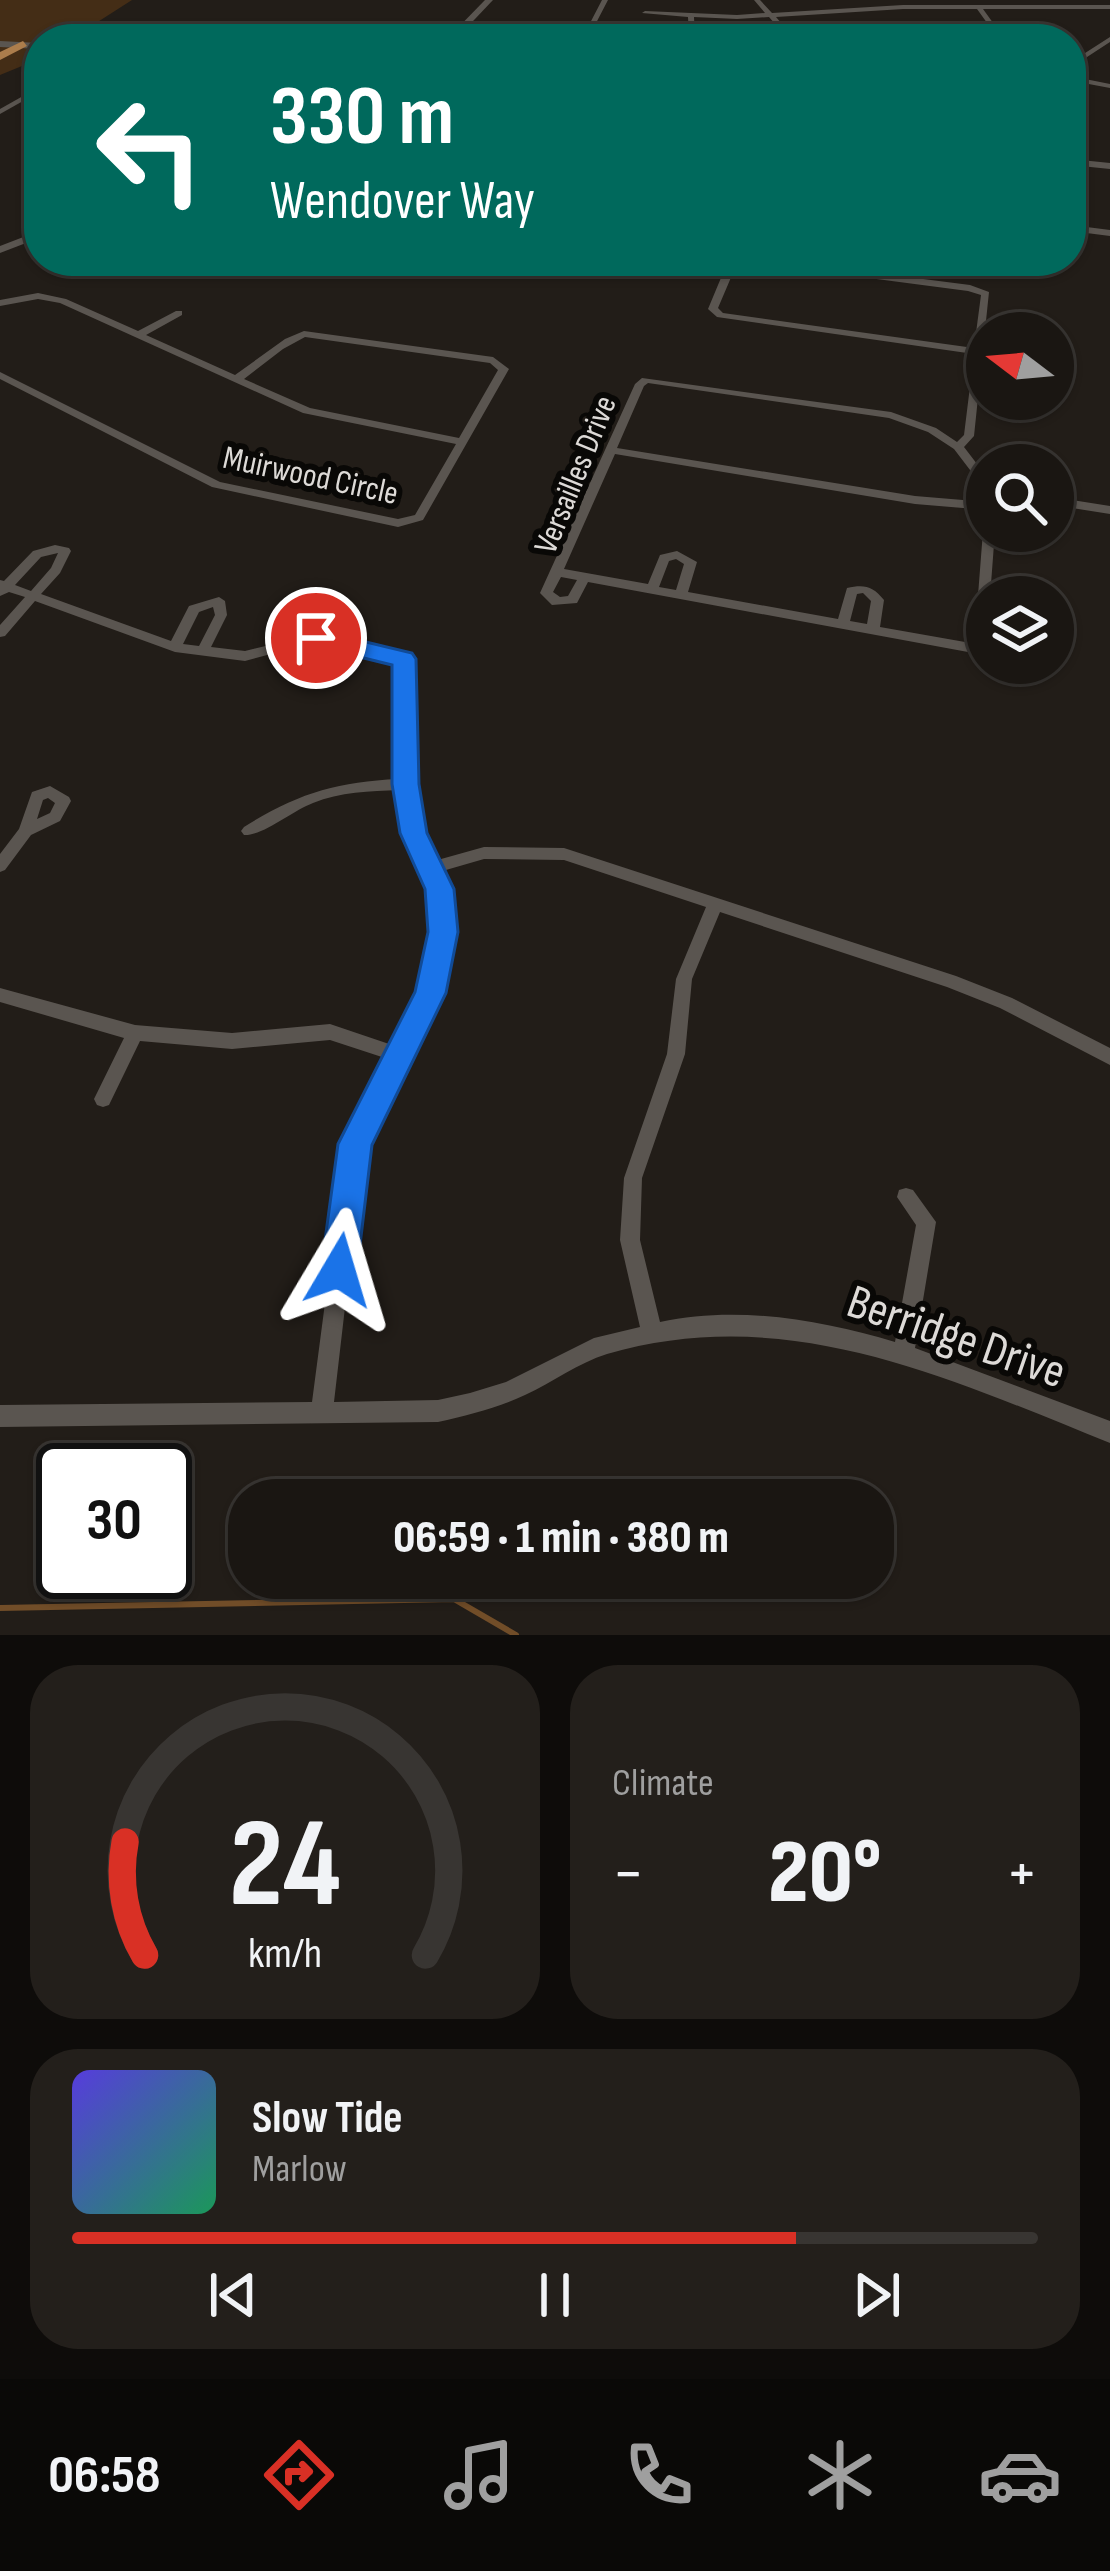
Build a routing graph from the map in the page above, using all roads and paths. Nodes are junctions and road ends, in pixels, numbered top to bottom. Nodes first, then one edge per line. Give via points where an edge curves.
1 (489, 0) edge
2 (757, 0) edge
3 (1110, 7) edge
4 (980, 10) junction
5 (645, 14) dead end
6 (691, 16) junction
7 (773, 16) junction
8 (466, 24) edge
9 (691, 24) edge
10 (780, 24) edge
11 (991, 24) edge
12 (0, 42) edge
13 (23, 44) joint
14 (0, 57) edge
15 (24, 96) edge
16 (0, 100) edge
17 (14, 102) junction
18 (0, 112) edge
19 (727, 276) edge
20 (872, 276) edge
21 (0, 303) edge
22 (984, 312) edge
23 (179, 313) dead end
24 (140, 334) junction
25 (966, 350) edge
26 (0, 375) edge
27 (236, 379) junction
28 (971, 420) edge
29 (459, 440) junction
30 (958, 447) junction
31 (611, 450) junction
32 (966, 457) edge
33 (966, 504) edge
34 (1074, 504) edge
35 (1110, 510) edge
36 (987, 552) edge
37 (557, 572) junction
38 (584, 577) junction
39 (2, 588) edge
40 (652, 589) junction
41 (681, 595) junction
42 (33, 596) junction
43 (843, 625) junction
44 (873, 630) junction
45 (0, 632) edge
46 (175, 647) junction
47 (202, 650) junction
48 (405, 784) junction
49 (26, 831) dead end
50 (249, 831) dead end
51 (0, 866) edge
52 (432, 868) junction
53 (715, 904) junction
54 (0, 995) edge
55 (135, 1033) junction
56 (396, 1054) junction
57 (1110, 1057) edge
58 (103, 1099) dead end
59 (906, 1197) dead end
60 (652, 1333) junction
61 (904, 1352) junction
62 (322, 1410) junction
63 (0, 1416) edge
64 (1110, 1432) edge

1 - 8 street
2 - 7 street
3 - 4 street
4 - 7 street
4 - 11 street
5 - 6 street
6 - 7 street
6 - 9 street
7 - 10 street
12 - 13 main road
13 - 14 main road
15 - 17 street
16 - 17 street
17 - 18 street
19 - 25 street via 713,309 720,315
20 - 22 street via 981,291
21 - 24 street, Muirwood Circle via 51,297
23 - 24 street
24 - 27 street, Muirwood Circle
26 - 29 street, Muirwood Circle via 216,484 398,524 419,517
27 - 29 street, Muirwood Circle via 307,411
27 - 29 street via 304,334 494,360 504,369
28 - 30 street
30 - 31 street, Versailles Drive via 891,415 657,378 640,384
30 - 32 street, Versailles Drive
31 - 33 street
31 - 37 street, Versailles Drive
34 - 35 street
36 - 44 street, Versailles Drive via 978,643
37 - 38 street, Versailles Drive
37 - 38 street via 546,593 557,602 573,600
38 - 40 street, Versailles Drive
39 - 42 street
39 - 42 street via 38,552 65,550
40 - 41 street, Versailles Drive
40 - 41 street via 664,558 682,556 691,567
41 - 43 street, Versailles Drive
42 - 45 street
42 - 46 street
43 - 44 street, Versailles Drive
43 - 44 street via 850,591 866,589 878,600
46 - 47 street
46 - 47 street via 194,609 219,601
47 - 48 street via 245,656 316,638 404,659
48 - 50 street via 340,787 298,799
48 - 52 street via 414,833
49 - 51 street
52 - 53 street via 484,853 564,854
52 - 56 street via 443,932 430,993
53 - 57 street via 968,988
53 - 60 street via 684,979 676,1054 633,1178 631,1240
54 - 55 street
55 - 56 street via 232,1041 330,1032
55 - 58 street
56 - 62 street via 355,1144
59 - 61 street via 926,1222
60 - 61 street, Berridge Drive via 783,1325
60 - 62 street, Berridge Drive via 438,1411
61 - 64 street, Berridge Drive
62 - 63 street, Berridge Drive

